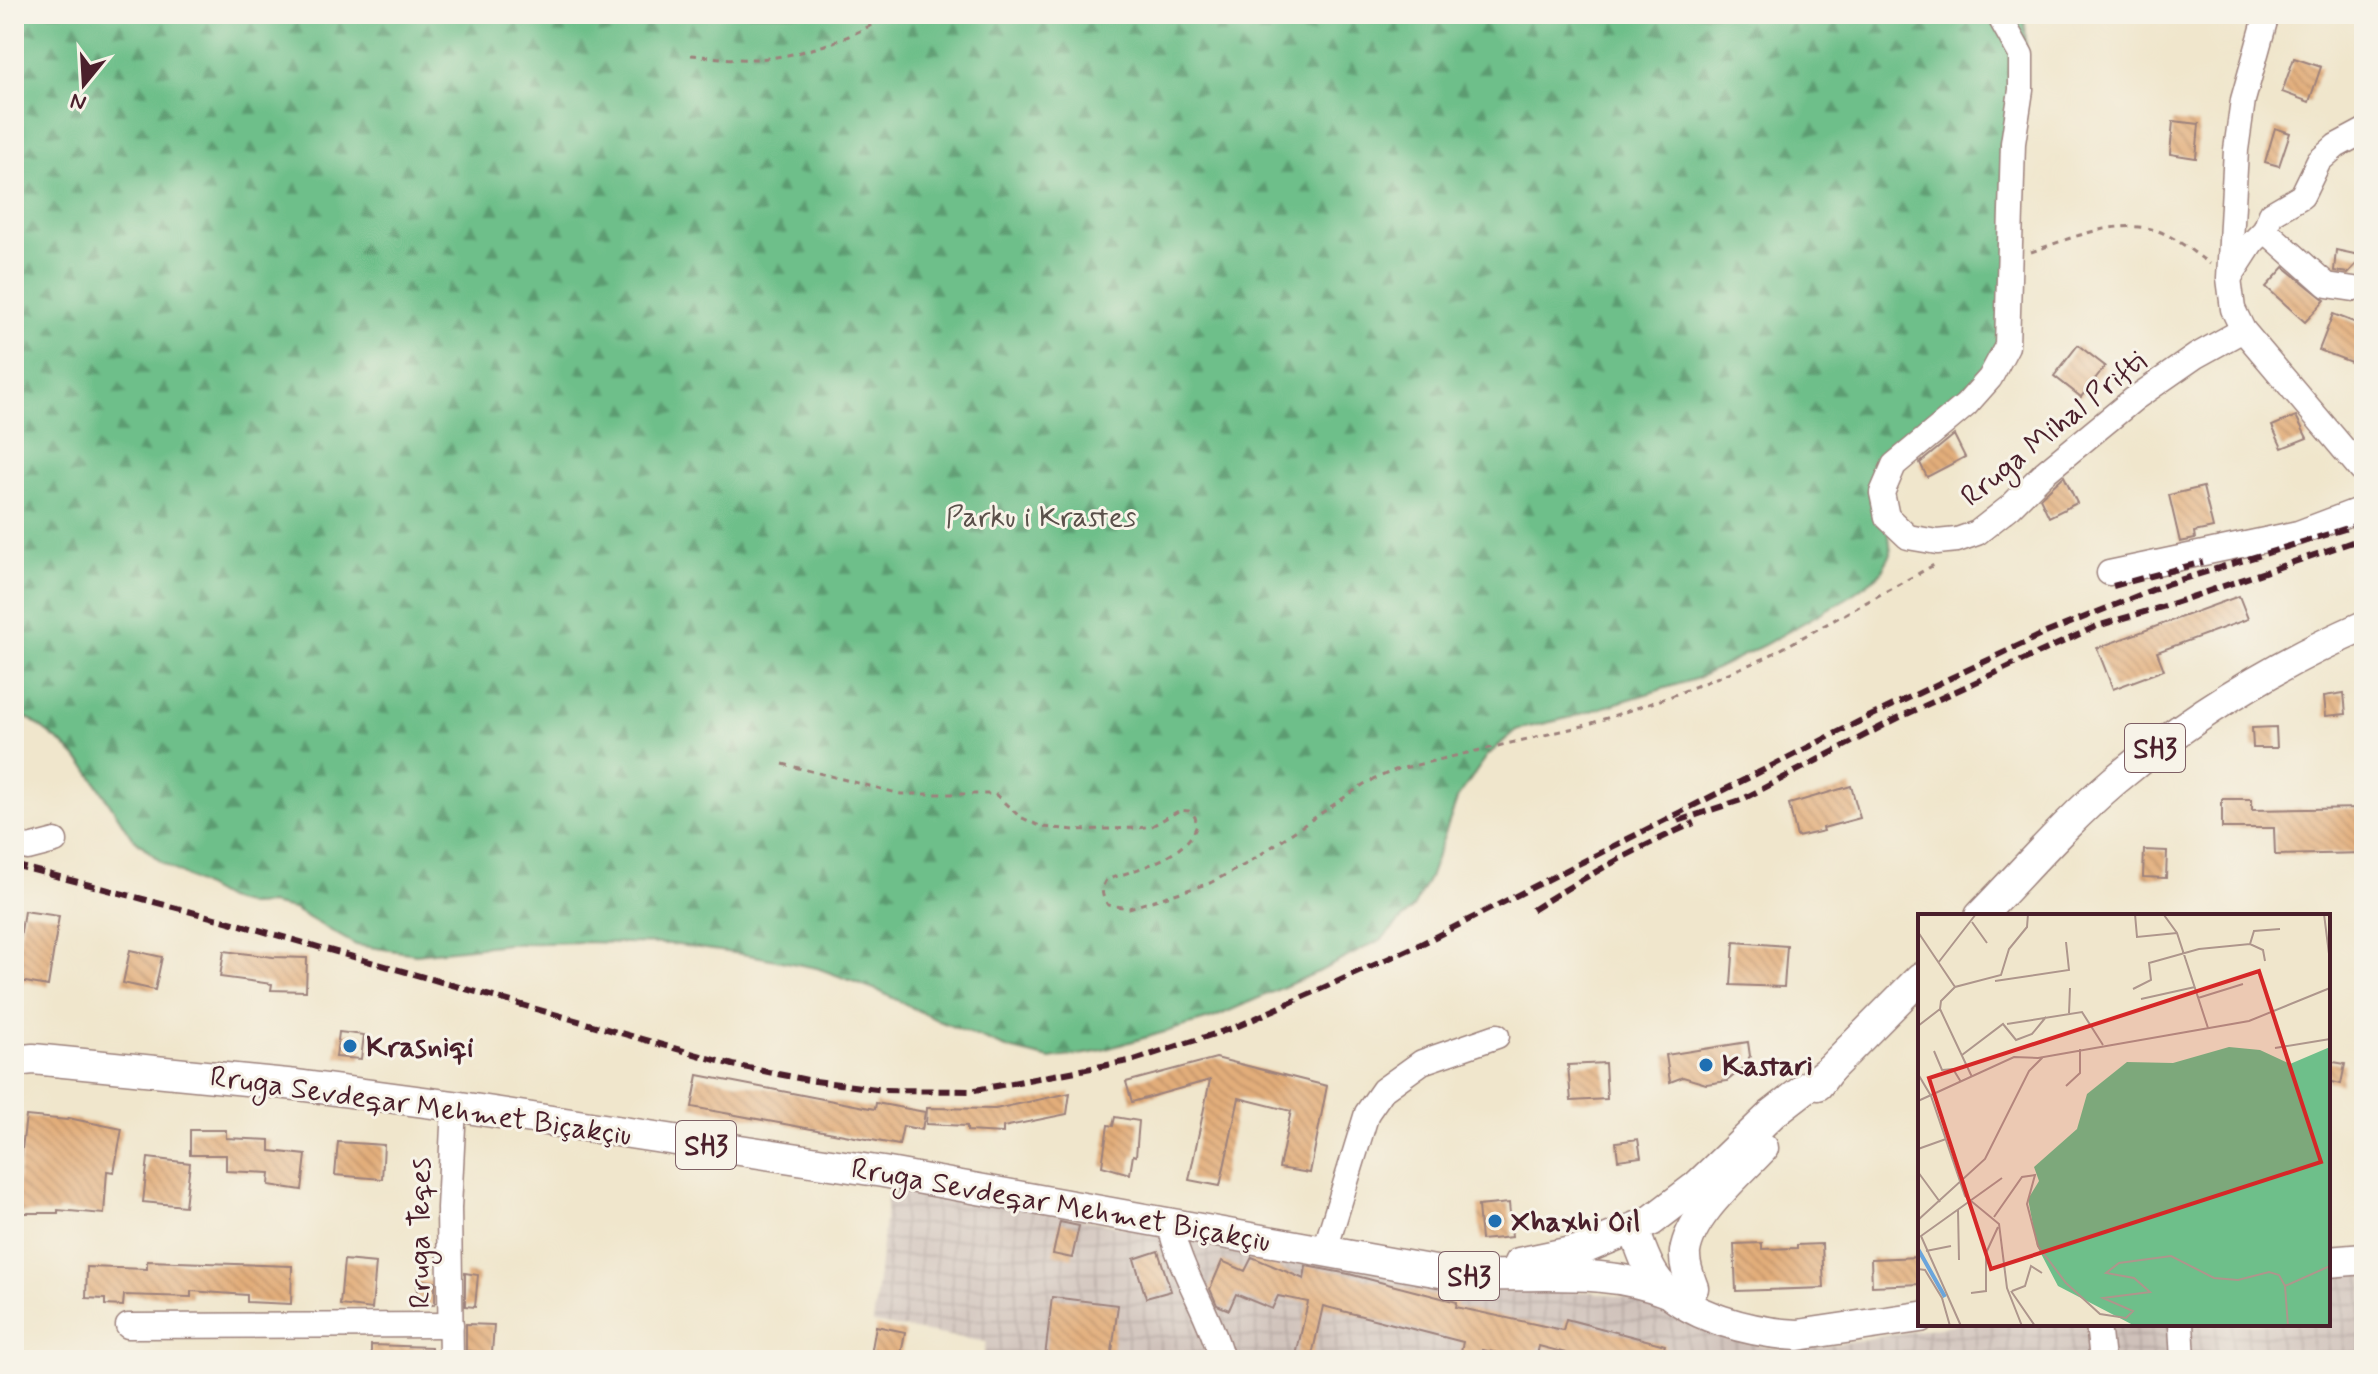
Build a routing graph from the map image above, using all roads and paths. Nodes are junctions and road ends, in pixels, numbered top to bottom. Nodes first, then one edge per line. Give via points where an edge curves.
1 (890, 14) edge
2 (1998, 14) edge
3 (2267, 14) edge
4 (691, 55) dead end
5 (2364, 131) edge
6 (2265, 230) junction
7 (2008, 260) junction
8 (2229, 278) junction
9 (2354, 289) dead end
10 (2243, 330) junction
11 (2364, 473) edge
12 (2364, 508) edge
13 (1944, 559) dead end
14 (2109, 573) dead end
15 (2364, 626) edge
16 (783, 764) dead end
17 (55, 841) dead end
18 (14, 844) edge
19 (1982, 914) edge
20 (1918, 980) edge
21 (1497, 1036) dead end
22 (14, 1061) edge
23 (1829, 1070) junction
24 (454, 1106) junction
25 (1706, 1211) junction
26 (1169, 1221) junction
27 (1647, 1236) junction
28 (1325, 1250) junction
29 (2364, 1259) edge
30 (2330, 1262) edge
31 (1394, 1263) junction
32 (1546, 1276) junction
33 (1680, 1290) junction
34 (1918, 1317) edge
35 (451, 1325) junction
36 (128, 1326) dead end
37 (2098, 1326) edge
38 (2181, 1326) edge
39 (451, 1360) edge
40 (1222, 1360) edge
41 (2102, 1360) edge
42 (2183, 1360) edge

1 - 4 path via 815,49 756,59
2 - 7 street, Rruga Mihal Prifti via 2021,55
3 - 8 street via 2243,100
5 - 6 street via 2319,161 2302,196 2271,214
6 - 8 street
6 - 9 street via 2327,285
7 - 8 path via 2085,233 2139,228 2158,231
7 - 10 street, Rruga Mihal Prifti via 2007,346 1990,378 1894,465 1882,493 1887,517 1908,537 1947,541 1977,533 2134,399
8 - 10 street via 2233,309
10 - 11 street
12 - 14 street via 2298,533
13 - 16 path via 1763,659 1669,697 1583,726 1395,770 1364,784 1210,883 1129,908 1108,905 1102,885 1189,840 1197,825 1189,811 1138,828 1058,829 1031,823 995,794 901,794
15 - 19 main road, SH3 via 2179,729 2112,783
17 - 18 street via 28,848
20 - 23 main road, SH3
21 - 28 street via 1422,1062 1383,1090 1367,1113
22 - 24 main road, Rruga Sevdeqar Mehmet Biçakçiu / SH3 via 182,1073
23 - 25 main road, SH3
23 - 27 main road, SH3 via 1772,1114
24 - 26 main road, Rruga Sevdeqar Mehmet Biçakçiu / SH3
24 - 35 street, Rruga Teqes
25 - 27 main road, SH3
25 - 33 main road via 1693,1225
26 - 28 main road, Rruga Sevdeqar Mehmet Biçakçiu / SH3
26 - 40 street via 1185,1275
27 - 31 main road, SH3 via 1515,1264
27 - 32 main road, SH3 via 1599,1266
27 - 33 main road via 1656,1280
28 - 31 main road, Rruga Sevdeqar Mehmet Biçakçiu / SH3
29 - 30 main road
31 - 32 main road, SH3 via 1480,1277
32 - 33 main road via 1585,1275
33 - 34 main road via 1702,1313 1779,1334 1840,1331
35 - 36 street
35 - 39 street, Rruga Teqes
37 - 41 street
38 - 42 street

